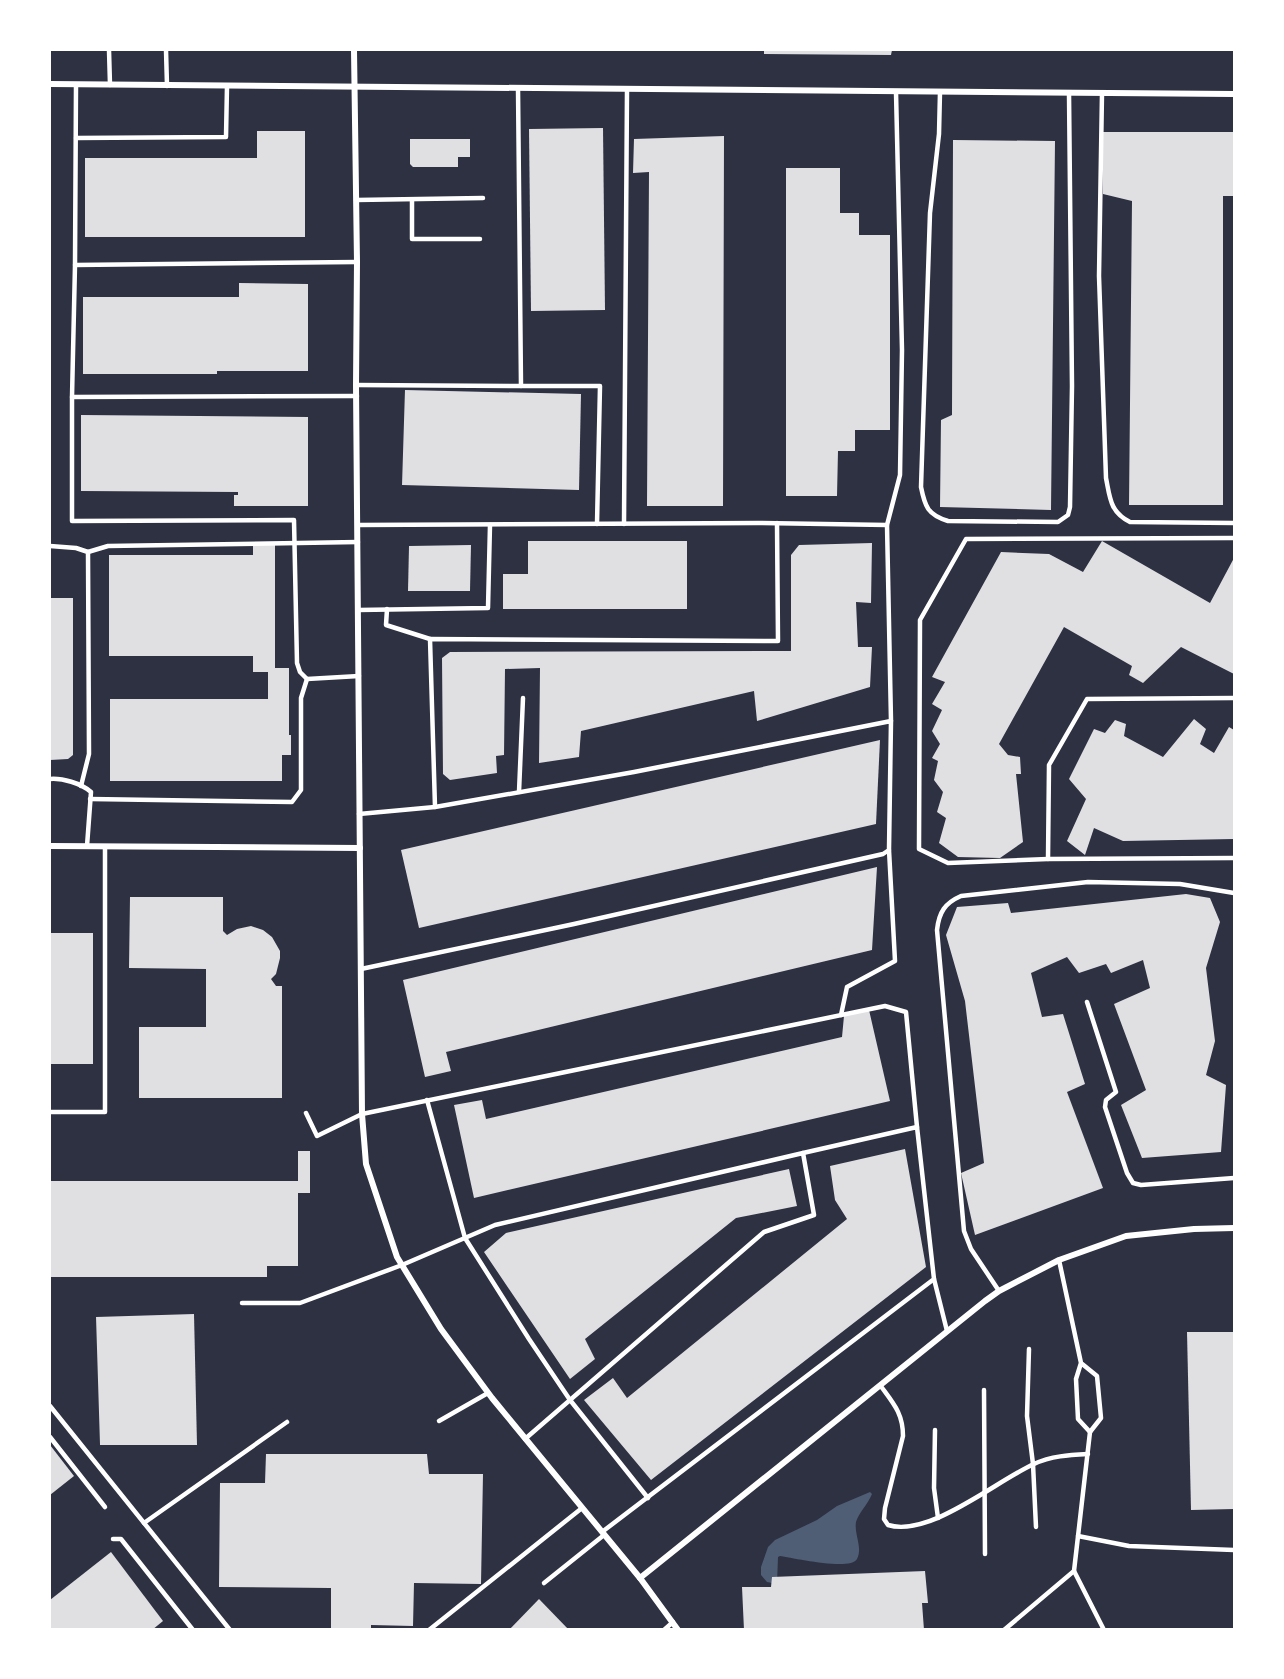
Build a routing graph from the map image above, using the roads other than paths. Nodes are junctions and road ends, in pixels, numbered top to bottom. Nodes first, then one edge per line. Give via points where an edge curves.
1 (109, 50) edge
2 (166, 50) edge
3 (354, 50) edge
4 (50, 84) edge
5 (76, 85) junction
6 (110, 85) junction
7 (167, 86) junction
8 (227, 86) junction
9 (354, 88) junction
10 (518, 88) junction
11 (627, 90) junction
12 (896, 92) junction
13 (940, 92) junction
14 (1069, 93) junction
15 (1102, 93) junction
16 (1234, 94) edge
17 (76, 138) junction
18 (483, 198) dead end
19 (356, 200) junction
20 (412, 200) junction
21 (480, 239) dead end
22 (357, 262) junction
23 (75, 265) junction
24 (356, 385) junction
25 (521, 386) junction
26 (357, 396) junction
27 (72, 397) junction
28 (1234, 523) edge
29 (597, 524) junction
30 (624, 524) junction
31 (777, 524) junction
32 (358, 525) junction
33 (490, 525) junction
34 (887, 525) junction
35 (1234, 538) edge
36 (358, 542) junction
37 (294, 543) junction
38 (50, 546) edge
39 (88, 552) junction
40 (387, 609) junction
41 (358, 610) junction
42 (430, 639) junction
43 (359, 676) junction
44 (307, 679) junction
45 (523, 698) dead end
46 (1234, 698) edge
47 (891, 721) junction
48 (50, 778) edge
49 (81, 786) junction
50 (519, 792) junction
51 (90, 799) junction
52 (435, 807) junction
53 (359, 814) junction
54 (50, 846) edge
55 (87, 846) junction
56 (105, 847) junction
57 (360, 848) junction
58 (889, 850) junction
59 (1234, 858) edge
60 (1048, 859) junction
61 (1234, 893) edge
62 (361, 969) junction
63 (1087, 1002) dead end
64 (841, 1015) junction
65 (427, 1100) junction
66 (50, 1112) edge
67 (306, 1113) dead end
68 (362, 1114) junction
69 (917, 1127) junction
70 (803, 1153) junction
71 (1234, 1178) edge
72 (1234, 1228) edge
73 (465, 1238) junction
74 (1059, 1260) junction
75 (402, 1265) junction
76 (934, 1279) junction
77 (999, 1292) junction
78 (242, 1303) dead end
79 (947, 1331) junction
80 (1029, 1349) dead end
81 (1081, 1363) junction
82 (880, 1385) junction
83 (984, 1390) dead end
84 (488, 1393) junction
85 (570, 1400) junction
86 (50, 1406) edge
87 (439, 1421) dead end
88 (287, 1422) dead end
89 (935, 1430) dead end
90 (1090, 1432) junction
91 (50, 1437) edge
92 (525, 1439) junction
93 (1088, 1454) junction
94 (1033, 1464) junction
95 (985, 1491) junction
96 (648, 1498) junction
97 (105, 1507) dead end
98 (582, 1508) junction
99 (938, 1518) junction
100 (144, 1523) junction
101 (1036, 1527) dead end
102 (603, 1533) junction
103 (1078, 1536) junction
104 (114, 1539) dead end
105 (1234, 1550) edge
106 (985, 1554) dead end
107 (1074, 1571) junction
108 (640, 1578) junction
109 (544, 1583) dead end
110 (673, 1622) junction
111 (193, 1629) edge
112 (230, 1629) edge
113 (429, 1629) edge
114 (664, 1629) edge
115 (678, 1629) edge
116 (1004, 1629) edge
117 (1104, 1629) edge

1 - 6 lane
2 - 7 lane
3 - 9 street
4 - 5 street
5 - 6 street
5 - 17 lane
6 - 7 street
7 - 8 street
8 - 9 street
8 - 17 lane via 226,137
9 - 10 street
9 - 19 street
10 - 11 street
10 - 25 lane
11 - 12 street
11 - 30 lane
12 - 13 street
12 - 34 lane via 902,350 900,475
13 - 14 street
13 - 14 lane via 930,213 921,487 924,502 930,513 948,521 1058,522 1068,515 1070,507
14 - 15 street
15 - 16 street
15 - 28 lane via 1100,276 1106,478 1111,504 1120,517 1130,522
17 - 23 lane
18 - 20 lane
19 - 20 lane
19 - 22 street
20 - 21 lane via 412,239
22 - 23 lane
22 - 24 street
23 - 27 lane
24 - 25 lane
24 - 26 street
25 - 29 lane via 600,386
26 - 27 lane
26 - 32 street
27 - 37 lane via 72,521 294,520
29 - 30 lane
29 - 33 lane
30 - 31 lane
31 - 34 lane
31 - 42 lane via 778,641
32 - 33 lane
32 - 36 street
33 - 40 lane via 488,608
34 - 47 lane
35 - 60 lane via 966,538 920,620 919,849 948,862
36 - 37 lane
36 - 41 street
37 - 39 lane via 108,546
37 - 44 lane via 297,663
38 - 39 lane
39 - 49 lane via 88,754
40 - 41 lane
40 - 42 lane via 386,625
41 - 43 street
42 - 52 lane
43 - 44 lane
43 - 53 street
44 - 51 lane via 301,698 301,790 292,802
45 - 50 lane
46 - 60 lane via 1087,699 1049,765
47 - 50 lane
47 - 58 lane
48 - 49 lane
49 - 51 lane via 91,792
50 - 52 lane
51 - 55 lane
52 - 53 lane
53 - 57 street
54 - 55 street
55 - 56 street
56 - 57 street
56 - 66 lane via 105,1112
57 - 62 street
58 - 62 lane
58 - 64 lane via 895,961 847,987
59 - 60 lane
61 - 77 lane via 1180,884 1089,882 961,896 950,901 938,919 964,1231
62 - 68 street
63 - 71 lane via 1116,1092 1106,1100 1105,1107 1133,1183
64 - 65 lane
64 - 69 lane via 885,1006 906,1012
65 - 68 lane
65 - 73 lane
67 - 68 lane via 317,1136
68 - 75 street via 366,1164
69 - 70 lane
69 - 76 lane
70 - 73 lane via 495,1225
70 - 85 lane via 814,1215 764,1232
72 - 74 street via 1126,1236
73 - 75 lane
73 - 85 lane
74 - 77 street
74 - 81 lane
75 - 78 lane via 300,1303
75 - 84 street via 441,1329
76 - 79 lane
76 - 96 lane
77 - 79 street
79 - 82 street
80 - 94 lane via 1027,1416
81 - 90 lane via 1076,1379 1078,1419
81 - 90 lane via 1097,1376 1101,1418
82 - 99 lane via 903,1423 884,1519 897,1528
82 - 108 street
83 - 95 lane
84 - 87 lane
84 - 92 street
85 - 92 lane
85 - 96 lane
86 - 100 lane
88 - 100 lane
89 - 99 lane
90 - 93 lane
91 - 97 lane
92 - 98 street
93 - 94 lane via 1057,1456
93 - 103 lane
94 - 95 lane
94 - 101 lane
95 - 99 lane
95 - 106 lane
96 - 102 lane
98 - 102 street
98 - 113 lane
100 - 112 lane
102 - 108 street
102 - 109 lane
103 - 105 lane via 1129,1546
103 - 107 lane
104 - 111 lane via 122,1539
107 - 116 lane
107 - 117 lane
108 - 110 street
110 - 114 lane
110 - 115 street

